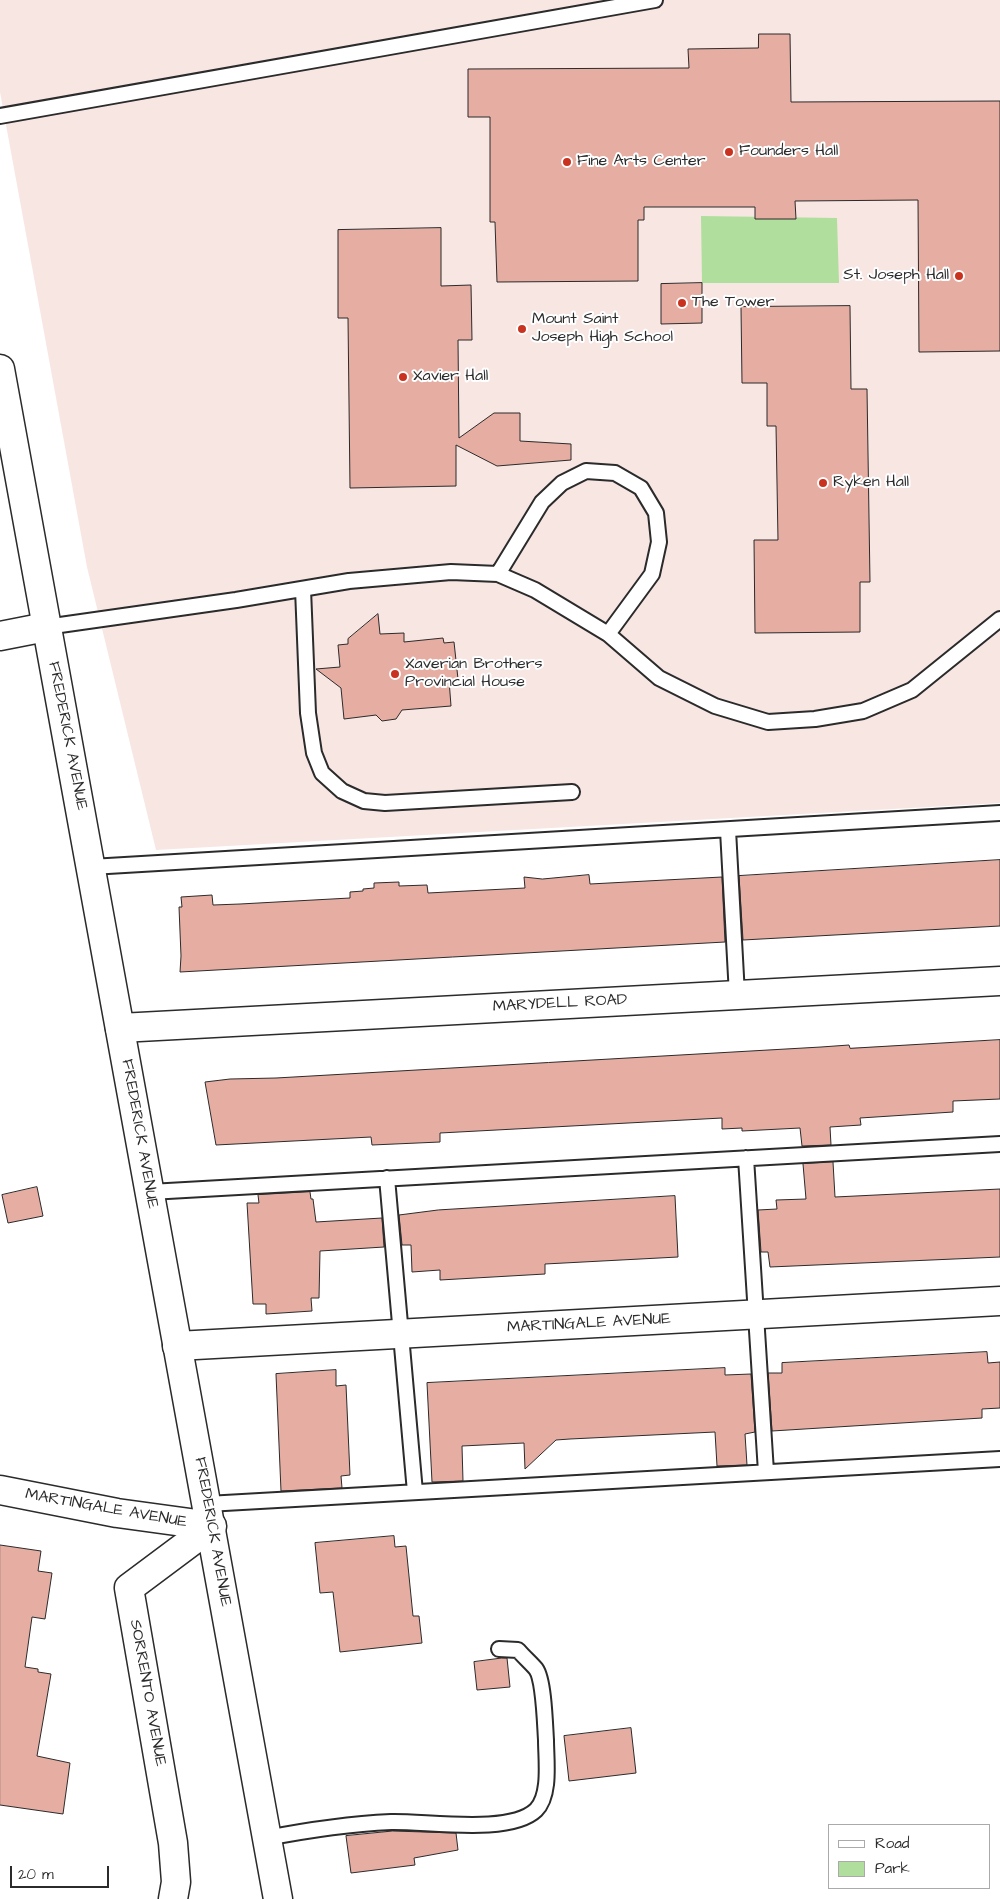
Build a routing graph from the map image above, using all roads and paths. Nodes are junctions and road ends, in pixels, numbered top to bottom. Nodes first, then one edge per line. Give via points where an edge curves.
1 (655, 0) edge
2 (0, 116) edge
3 (0, 369) edge
4 (498, 574) junction
5 (303, 589) junction
6 (1000, 620) edge
7 (46, 626) junction
8 (608, 634) junction
9 (0, 636) edge
10 (572, 792) dead end
11 (1000, 813) edge
12 (728, 830) junction
13 (91, 867) junction
14 (1000, 981) edge
15 (737, 995) junction
16 (120, 1028) junction
17 (1000, 1144) edge
18 (746, 1158) junction
19 (387, 1178) junction
20 (150, 1192) junction
21 (1000, 1301) edge
22 (756, 1315) junction
23 (401, 1334) junction
24 (177, 1346) junction
25 (1000, 1459) edge
26 (766, 1472) junction
27 (0, 1490) edge
28 (415, 1492) junction
29 (209, 1515) junction
30 (499, 1649) dead end
31 (267, 1838) junction
32 (173, 1899) edge
33 (278, 1899) edge

1 - 2 lane
3 - 7 street, FREDERICK AVENUE
4 - 5 lane via 450,572 349,581
4 - 8 lane via 535,590
4 - 8 lane via 542,502 562,482 586,471 615,472 641,488 656,513 659,542 652,574
5 - 7 lane
5 - 10 lane via 308,713 314,753 322,773 342,791 364,801 385,803
6 - 8 lane via 912,690 863,711 815,720 768,722 715,706 659,678
7 - 9 street
7 - 13 street, FREDERICK AVENUE
11 - 12 lane
12 - 13 lane
12 - 15 lane
13 - 16 street, FREDERICK AVENUE
14 - 15 street, MARYDELL ROAD
15 - 16 street, MARYDELL ROAD
16 - 20 street, FREDERICK AVENUE
17 - 18 lane
18 - 19 lane
18 - 22 lane
19 - 20 lane
19 - 23 lane
20 - 24 street, FREDERICK AVENUE
21 - 22 street, MARTINGALE AVENUE
22 - 23 street, MARTINGALE AVENUE
22 - 26 lane
23 - 24 street, MARTINGALE AVENUE
23 - 28 lane
24 - 29 street, FREDERICK AVENUE
25 - 26 lane
26 - 28 lane
27 - 29 street, MARTINGALE AVENUE via 117,1514
28 - 29 lane
29 - 31 street, FREDERICK AVENUE
29 - 32 street, SORRENTO AVENUE via 129,1588 174,1843 176,1882
30 - 31 lane via 518,1650 538,1671 544,1707 547,1765 544,1797 536,1810 501,1824 392,1822 320,1828
31 - 33 street, FREDERICK AVENUE

